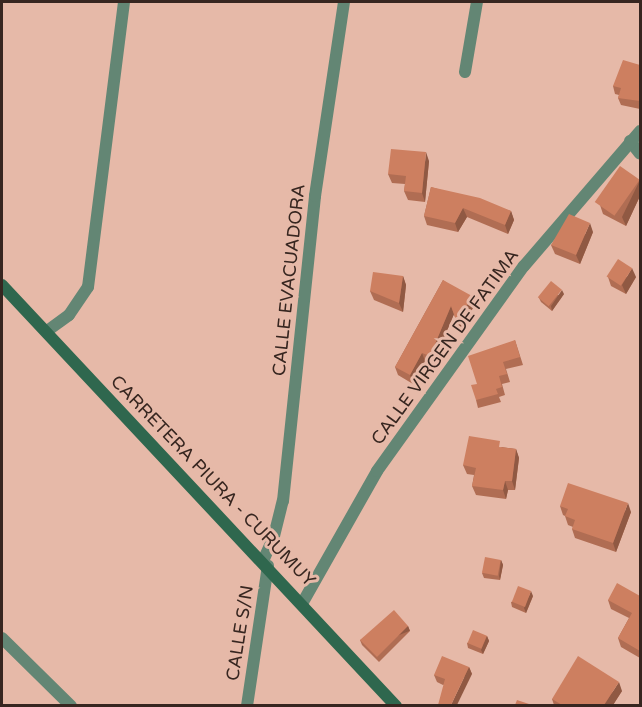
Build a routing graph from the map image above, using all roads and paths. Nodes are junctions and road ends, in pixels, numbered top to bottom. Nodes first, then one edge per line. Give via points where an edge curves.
1 (124, 2) edge
2 (344, 2) edge
3 (477, 2) edge
4 (465, 72) dead end
5 (640, 130) edge
6 (630, 141) junction
7 (640, 154) edge
8 (2, 285) edge
9 (47, 332) junction
10 (266, 564) junction
11 (303, 602) junction
12 (2, 638) edge
13 (71, 705) edge
14 (247, 705) edge
15 (396, 705) edge

1 - 9 street via 91,274 82,300
2 - 10 street, CALLE EVACUADORA via 315,196 282,501
3 - 4 street
5 - 6 street, CALLE VIRGEN DE FATIMA
6 - 7 street
6 - 11 street, CALLE VIRGEN DE FATIMA via 524,266 377,471
8 - 9 main road, CARRETERA PIURA - CURUMUY
9 - 10 main road, CARRETERA PIURA - CURUMUY
10 - 11 main road, CARRETERA PIURA - CURUMUY
10 - 14 street, CALLE S/N
11 - 15 main road, CARRETERA PIURA - CURUMUY
12 - 13 street

